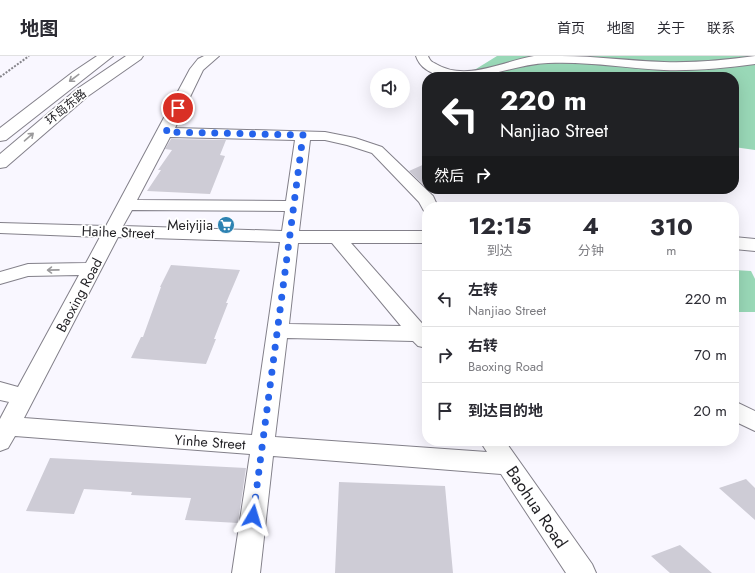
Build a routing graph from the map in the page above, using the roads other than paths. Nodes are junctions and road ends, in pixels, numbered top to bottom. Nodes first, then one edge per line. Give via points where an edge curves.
1 (106, 56) edge
2 (136, 56) edge
3 (213, 56) edge
4 (422, 56) edge
5 (755, 60) edge
6 (445, 72) edge
7 (485, 72) edge
8 (166, 132) junction
9 (303, 135) junction
10 (0, 136) edge
11 (0, 163) edge
12 (429, 202) edge
13 (126, 205) junction
14 (294, 206) junction
15 (0, 228) edge
16 (112, 231) junction
17 (290, 236) junction
18 (337, 237) junction
19 (422, 237) edge
20 (739, 244) edge
21 (755, 245) edge
22 (92, 269) junction
23 (0, 278) edge
24 (278, 331) junction
25 (422, 337) edge
26 (422, 339) edge
27 (0, 391) edge
28 (24, 397) junction
29 (739, 413) edge
30 (755, 422) edge
31 (4, 434) edge
32 (262, 446) junction
33 (495, 446) edge
34 (507, 464) junction
35 (246, 573) edge
36 (582, 573) edge

1 -> 10 main road, 环岛东路
11 -> 2 main road, 环岛东路 via 70,102 121,64
3 - 8 street, Baoxing Road via 197,69
4 - 6 street via 424,62 434,69
5 - 7 street via 665,66 552,58
8 - 9 street
8 - 13 street, Baoxing Road
9 - 12 street via 325,136 377,150
9 - 14 street
13 - 14 street
13 - 16 street, Baoxing Road
14 - 17 street
15 - 16 street, Haihe Street
16 - 17 street, Haihe Street
16 - 22 street, Baoxing Road
17 - 18 street, Haihe Street
17 - 24 street
18 - 19 street, Haihe Street
18 - 25 street
20 - 21 street
22 -> 23 street via 28,270
22 - 28 street, Baoxing Road
24 - 26 street
24 - 32 street
27 - 28 street
28 - 31 street, Baoxing Road
29 - 30 street
31 - 32 street, Yinhe Street
32 - 34 street, Yinhe Street
32 - 35 street
33 - 34 street, Baohua Road
34 - 36 street, Baohua Road

